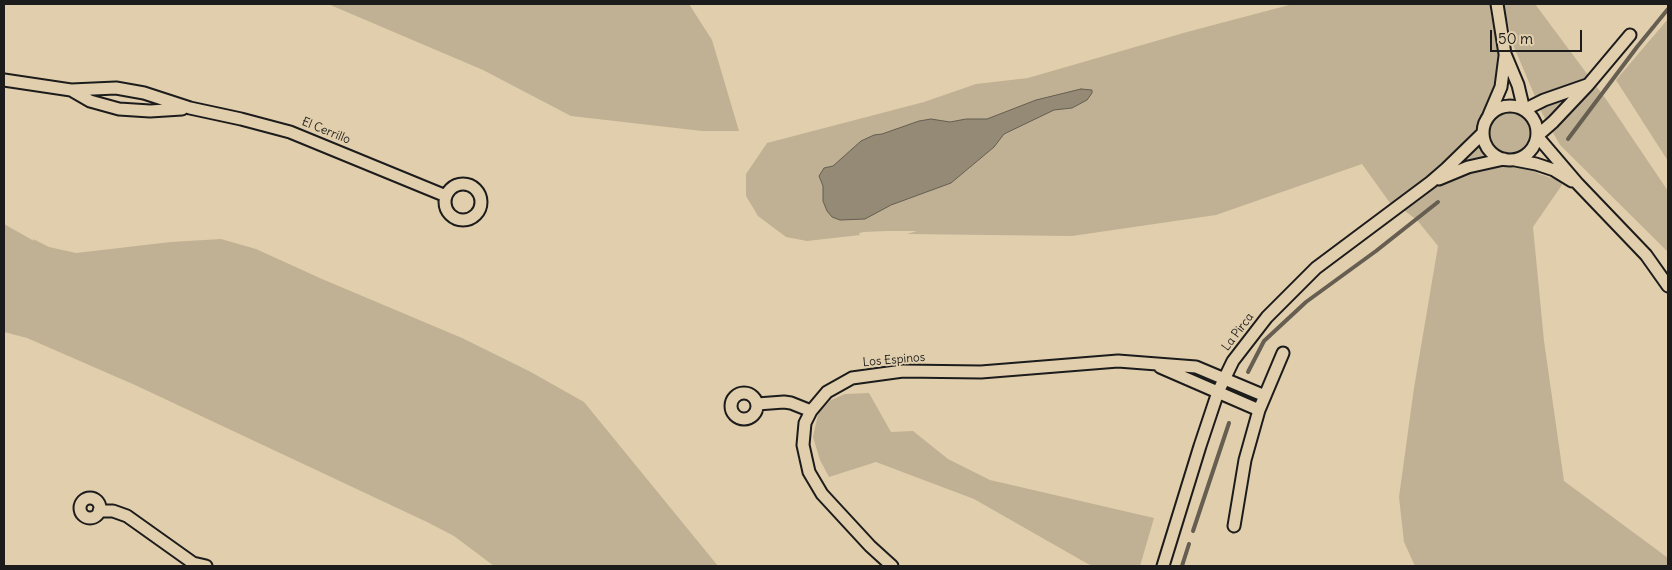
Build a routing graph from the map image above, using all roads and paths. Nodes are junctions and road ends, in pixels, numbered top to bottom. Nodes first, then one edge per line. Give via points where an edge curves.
1 (1497, 4) edge
2 (1630, 35) dead end
3 (1505, 54) junction
4 (4, 80) edge
5 (1588, 85) junction
6 (71, 90) junction
7 (190, 108) junction
8 (1524, 110) junction
9 (1488, 117) junction
10 (1483, 133) junction
11 (1537, 136) junction
12 (1508, 160) junction
13 (1430, 182) junction
14 (1578, 184) junction
15 (446, 196) dead end
16 (1668, 286) edge
17 (1283, 353) dead end
18 (1152, 363) junction
19 (1224, 378) junction
20 (1218, 392) junction
21 (1265, 396) junction
22 (757, 404) dead end
23 (1259, 410) junction
24 (811, 411) junction
25 (99, 511) dead end
26 (1234, 526) dead end
27 (193, 565) edge
28 (206, 566) edge
29 (892, 566) edge
30 (1163, 566) edge

1 - 3 street
2 - 5 street
3 - 8 street
3 - 9 street via 1501,87
4 - 6 street, El Cerrillo
5 - 8 street
5 - 11 street
6 - 7 street, El Cerrillo via 116,88
6 - 7 street, El Cerrillo via 90,101 119,109
7 - 15 street, El Cerrillo via 290,132
8 - 9 street via 1505,107
8 - 11 street via 1534,121
9 - 10 street
10 - 12 street via 1489,150 1495,156
10 - 13 street, La Pirca
11 - 12 street via 1529,152
11 - 14 street, La Pirca
12 - 13 street, La Pirca via 1468,168
12 - 14 street, La Pirca via 1554,170
13 - 19 street, La Pirca via 1316,268 1267,317
14 - 16 street, La Pirca via 1646,255
17 - 21 street
18 - 19 street, Los Espinos via 1196,367
18 - 20 street, Los Espinos
18 - 24 street, Los Espinos via 1118,361 981,372 903,371 852,378 827,392
19 - 20 street, La Pirca
19 - 21 street, Los Espinos
20 - 23 street, Los Espinos
20 - 30 street, La Pirca
21 - 23 street
22 - 24 street via 784,402
23 - 26 street via 1245,460
24 - 29 street, Los Espinos via 803,445 809,472 822,494
25 - 27 street via 127,516
27 - 28 street

